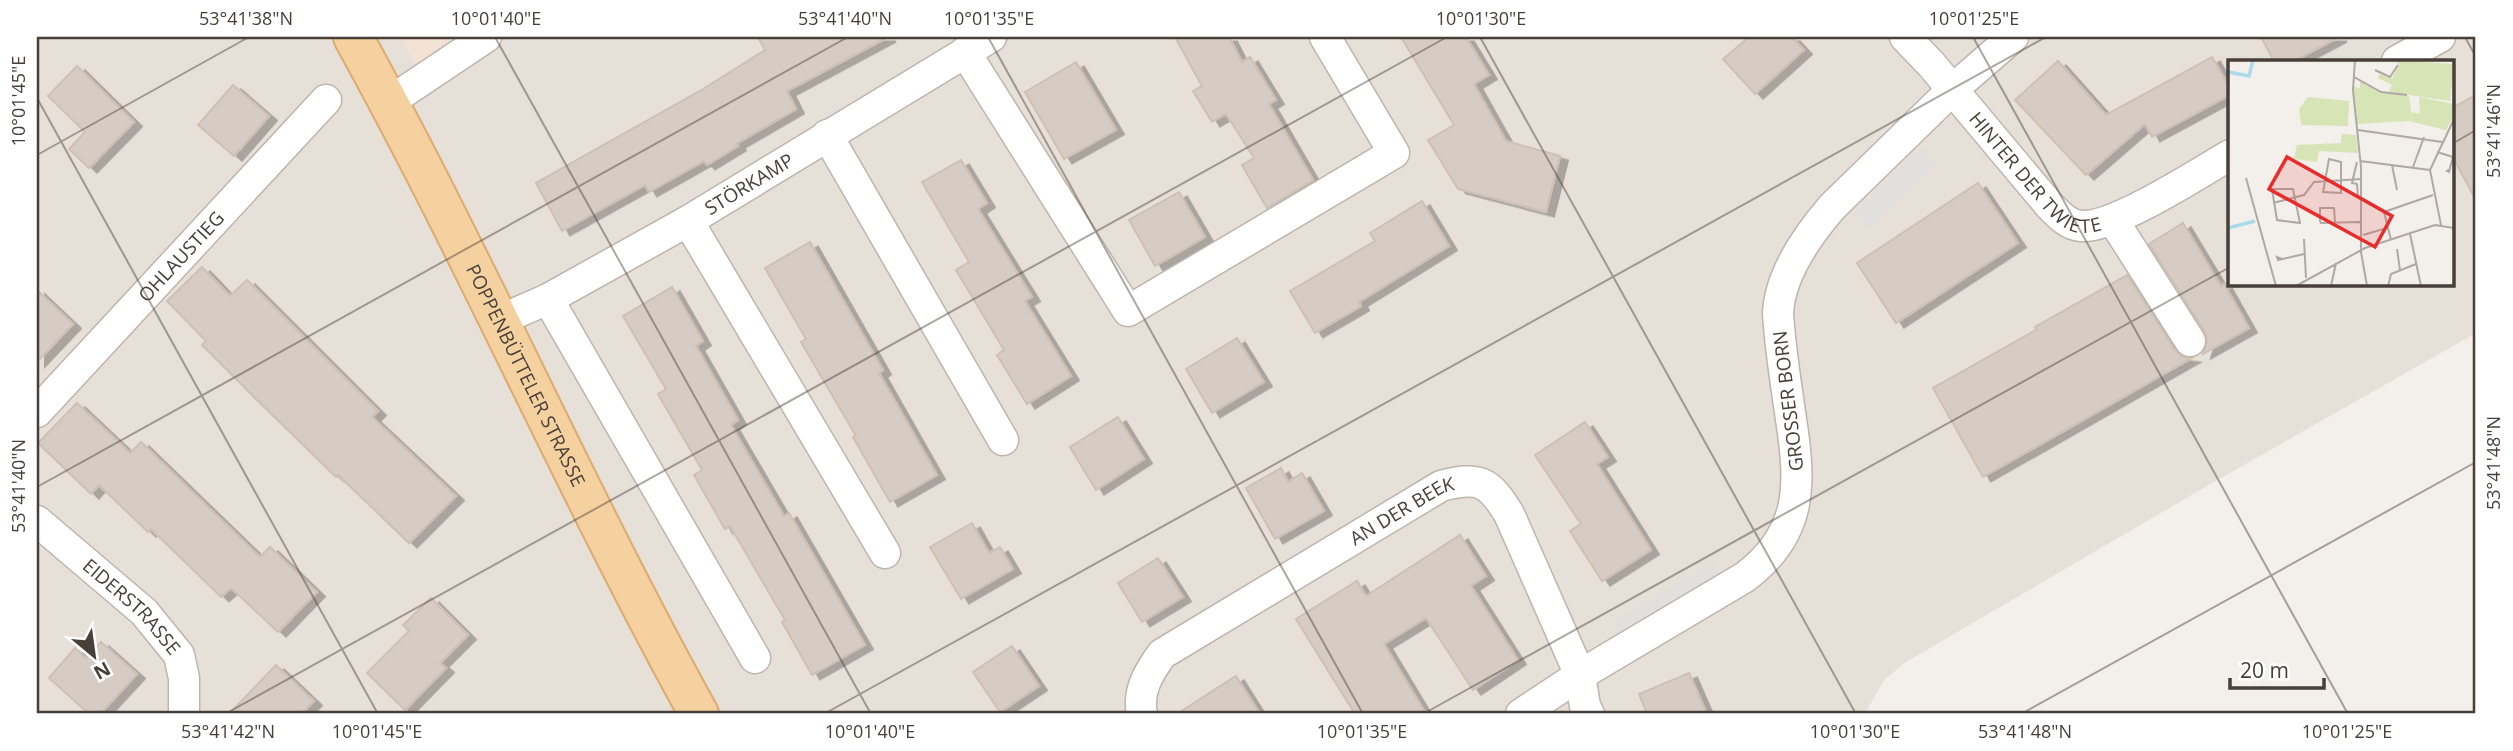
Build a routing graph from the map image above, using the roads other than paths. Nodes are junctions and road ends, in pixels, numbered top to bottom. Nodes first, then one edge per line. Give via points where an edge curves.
1 (353, 37) edge
2 (486, 37) edge
3 (991, 37) edge
4 (1325, 37) edge
5 (1905, 37) edge
6 (2013, 37) edge
7 (2440, 37) edge
8 (965, 52) junction
9 (2399, 60) edge
10 (1952, 90) junction
11 (326, 100) dead end
12 (389, 103) junction
13 (827, 135) junction
14 (2228, 156) edge
15 (2113, 219) junction
16 (688, 221) junction
17 (548, 299) junction
18 (500, 320) junction
19 (2190, 341) dead end
20 (37, 412) edge
21 (1003, 440) dead end
22 (37, 521) edge
23 (885, 552) dead end
24 (755, 658) dead end
25 (1580, 675) junction
26 (184, 714) edge
27 (699, 714) edge
28 (1142, 714) edge
29 (1521, 714) edge
30 (1589, 714) edge

1 - 12 main road, POPPENBÜTTELER STRASSE
2 - 12 street
3 - 8 street, STÖRKAMP
4 - 8 street via 1394,153 1128,311
5 - 10 street, HINTER DER TWIETE
6 - 10 street, GROSSER BORN
7 - 9 street
8 - 13 street, STÖRKAMP
10 - 15 street, HINTER DER TWIETE via 2064,220 2080,226
10 - 25 street, GROSSER BORN via 1823,218 1800,249 1782,290 1778,325 1798,492 1784,536 1745,578
11 - 20 street, OHLAUSTIEG
12 - 18 main road, POPPENBÜTTELER STRASSE
13 - 16 street, STÖRKAMP
13 - 21 street
14 - 15 street, HINTER DER TWIETE
15 - 19 street
16 - 17 street, STÖRKAMP
16 - 23 street
17 - 18 street, STÖRKAMP
17 - 24 street
18 - 27 main road, POPPENBÜTTELER STRASSE
22 - 26 street, EIDERSTRASSE via 144,612 179,655
25 - 28 street, AN DER BEEK via 1495,491 1483,483 1457,482 1441,486 1163,654 1145,683
25 - 29 street, GROSSER BORN
25 - 30 street, AN DER BEEK

